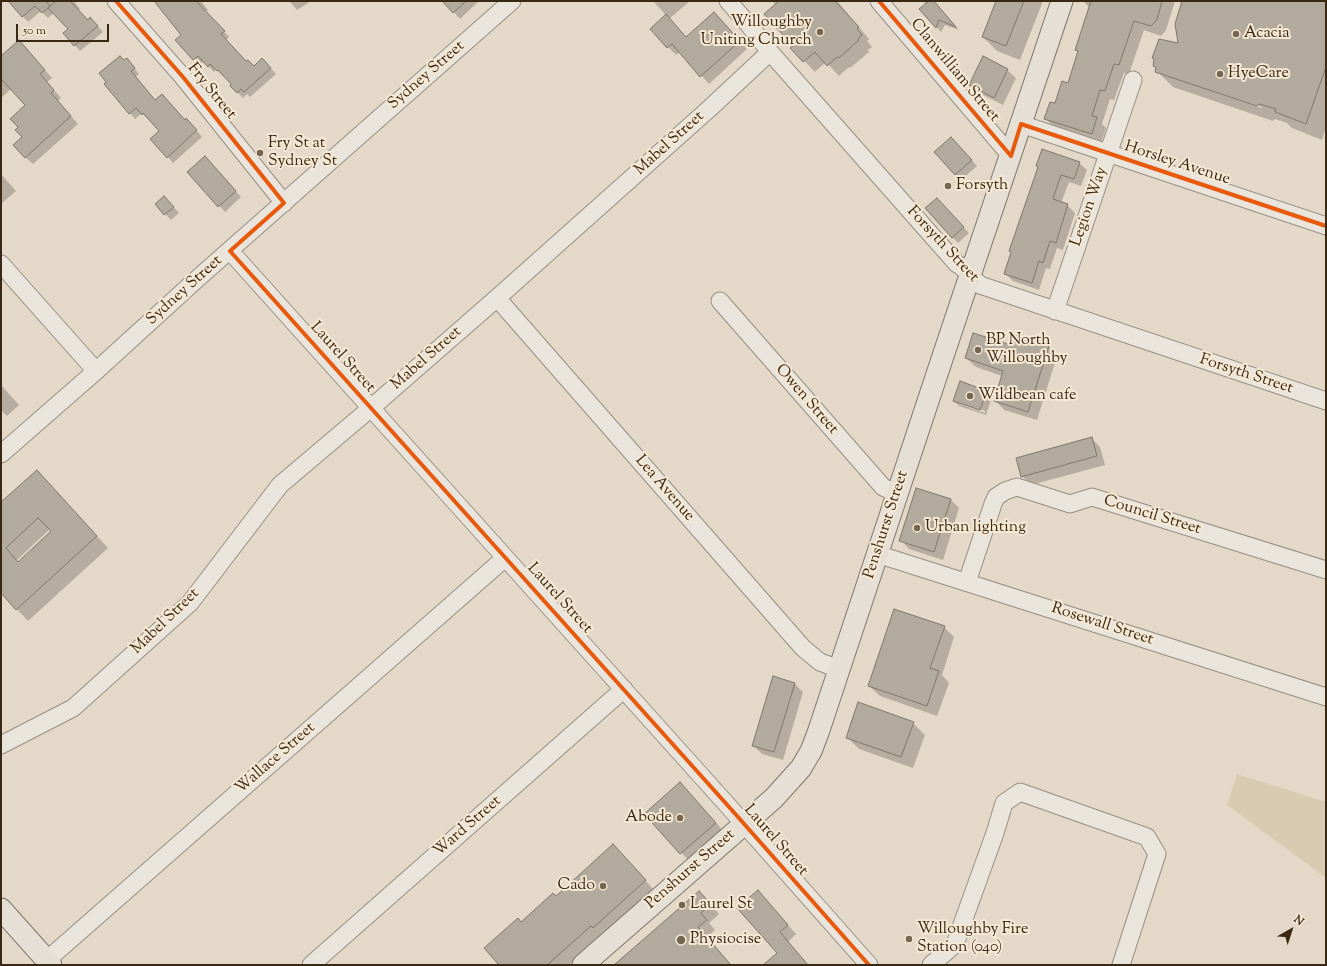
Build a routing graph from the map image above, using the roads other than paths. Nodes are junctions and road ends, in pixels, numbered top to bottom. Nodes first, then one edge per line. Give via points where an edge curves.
1 (116, 1) edge
2 (512, 1) edge
3 (728, 1) edge
4 (879, 1) edge
5 (1062, 1) edge
6 (770, 52) junction
7 (1133, 80) dead end
8 (1021, 124) junction
9 (1108, 153) junction
10 (1011, 156) junction
11 (284, 203) junction
12 (1326, 226) edge
13 (230, 251) junction
14 (1, 264) edge
15 (970, 276) junction
16 (497, 298) junction
17 (720, 301) dead end
18 (1055, 311) junction
19 (96, 371) junction
20 (1326, 401) edge
21 (371, 408) junction
22 (1, 454) edge
23 (897, 494) junction
24 (877, 554) junction
25 (505, 558) junction
26 (1326, 570) edge
27 (967, 582) junction
28 (839, 669) junction
29 (624, 689) junction
30 (1326, 696) edge
31 (1, 745) edge
32 (744, 824) junction
33 (1, 909) edge
34 (49, 963) edge
35 (312, 965) edge
36 (583, 965) edge
37 (869, 965) edge
38 (931, 965) edge
39 (1120, 965) edge

1 - 11 street, Fry Street via 183,77
2 - 11 street, Sydney Street
3 - 6 street, Forsyth Street
4 - 10 street, Clanwilliam Street
5 - 8 main road, Penshurst Street
6 - 15 street, Forsyth Street
6 - 16 street, Mabel Street
7 - 9 street, Legion Way
8 - 9 street, Horsley Avenue
8 - 10 main road, Penshurst Street
9 - 12 street, Horsley Avenue
9 - 18 street, Legion Way
10 - 15 main road, Penshurst Street
11 - 13 street, Sydney Street
13 - 19 street, Sydney Street
13 - 21 street, Laurel Street
14 - 19 street
15 - 18 street, Forsyth Street via 980,285
15 - 23 main road, Penshurst Street
16 - 21 street, Mabel Street
16 - 28 street, Lea Avenue via 803,648 820,662
17 - 23 street, Owen Street via 883,487
18 - 20 street, Forsyth Street
19 - 22 street, Sydney Street
21 - 25 street, Laurel Street
21 - 31 street, Mabel Street via 280,485 190,603 73,708
23 - 24 main road, Penshurst Street
24 - 27 street, Rosewall Street
24 - 28 main road, Penshurst Street
25 - 29 street, Laurel Street
25 - 34 street, Wallace Street
26 - 27 street, Council Street via 1092,497 1070,504 1017,487 1005,491 996,498
27 - 30 street, Rosewall Street
28 - 32 main road, Penshurst Street via 811,751 801,768 774,798
29 - 32 street, Laurel Street
29 - 35 street, Ward Street
32 - 36 main road, Penshurst Street
32 - 37 street, Laurel Street
33 - 34 main road
38 - 39 street via 955,944 1004,803 1020,792 1147,837 1157,854

